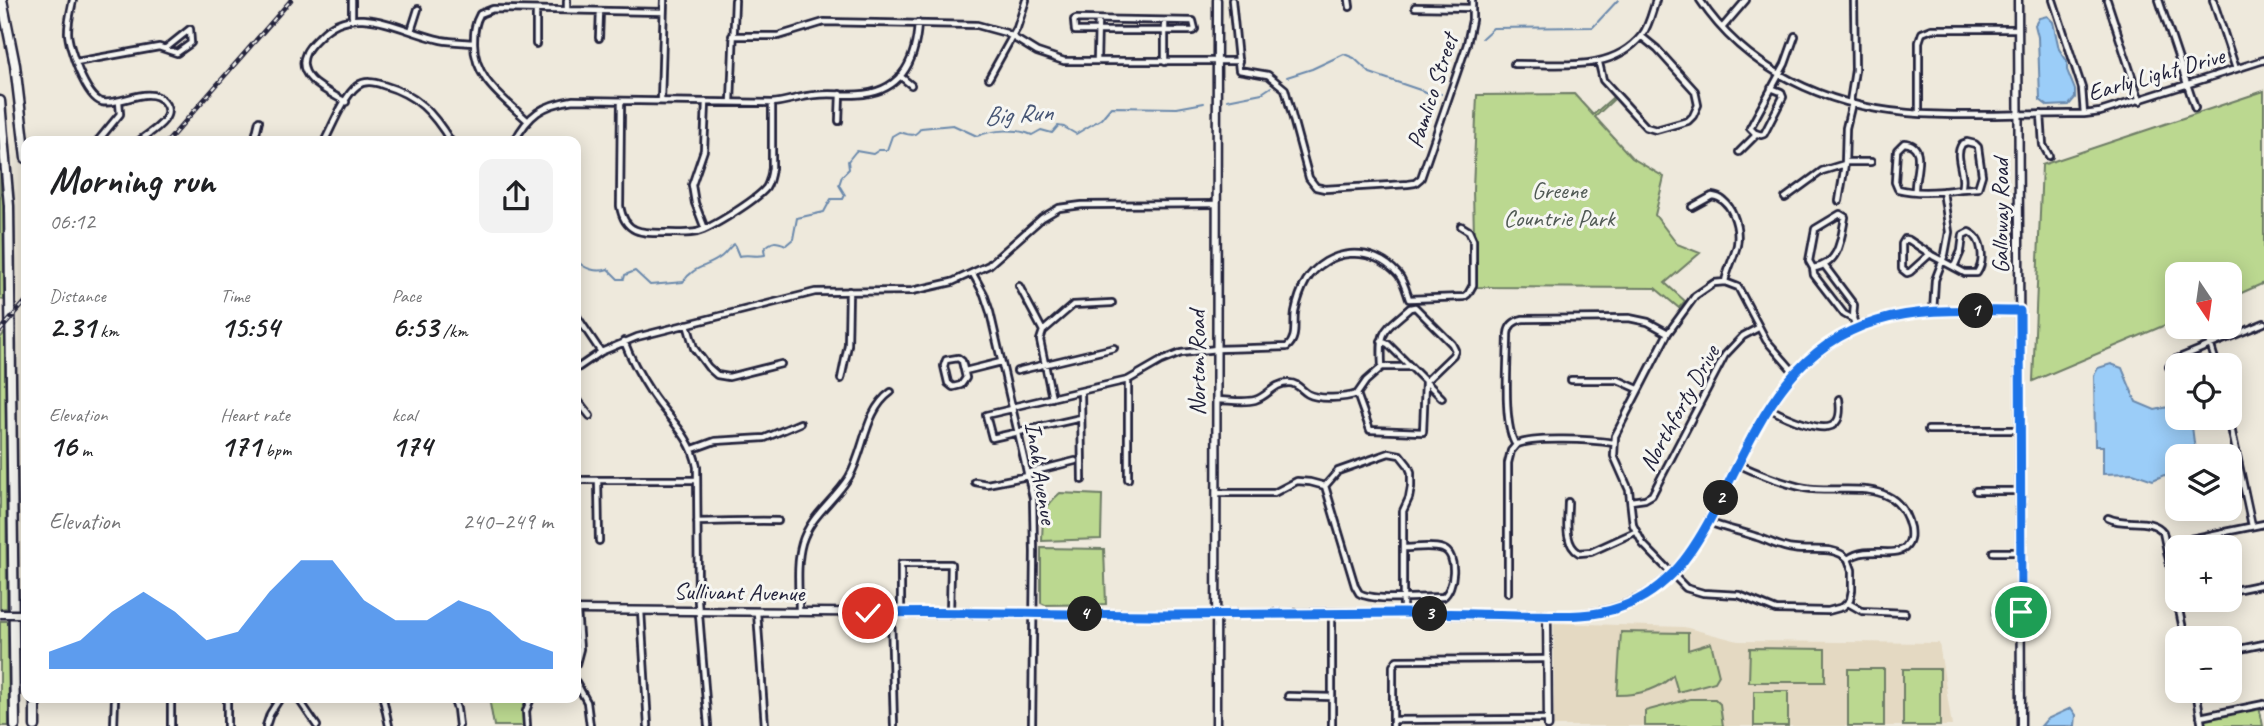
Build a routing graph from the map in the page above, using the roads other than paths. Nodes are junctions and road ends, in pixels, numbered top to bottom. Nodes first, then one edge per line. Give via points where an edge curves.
1 (2, 0) edge
2 (73, 0) edge
3 (352, 0) edge
4 (567, 0) edge
5 (664, 0) edge
6 (735, 0) edge
7 (1026, 0) edge
8 (1217, 0) edge
9 (1232, 0) edge
10 (1349, 0) edge
11 (1472, 0) edge
12 (1656, 0) edge
13 (1700, 0) edge
14 (1746, 0) edge
15 (1854, 0) edge
16 (2018, 0) edge
17 (2053, 0) edge
18 (2106, 0) edge
19 (2159, 0) edge
20 (2213, 0) edge
21 (1350, 6) dead end
22 (1415, 8) dead end
23 (1472, 8) junction
24 (418, 9) dead end
25 (536, 10) junction
26 (567, 10) junction
27 (600, 11) junction
28 (663, 12) junction
29 (352, 16) junction
30 (1098, 20) junction
31 (1165, 21) junction
32 (918, 23) junction
33 (1723, 28) junction
34 (2018, 29) junction
35 (411, 31) junction
36 (1098, 32) junction
37 (1165, 32) junction
38 (732, 36) junction
39 (1012, 36) junction
40 (1641, 36) junction
41 (1794, 36) dead end
42 (599, 38) dead end
43 (474, 43) junction
44 (536, 44) dead end
45 (164, 49) junction
46 (1097, 61) junction
47 (1239, 61) junction
48 (2262, 61) edge
49 (75, 62) junction
50 (1165, 62) junction
51 (1217, 62) junction
52 (1599, 62) junction
53 (1514, 64) dead end
54 (2236, 69) junction
55 (1779, 75) junction
56 (900, 76) junction
57 (989, 78) dead end
58 (911, 85) dead end
59 (2187, 85) junction
60 (1771, 88) junction
61 (839, 94) junction
62 (0, 101) edge
63 (119, 101) junction
64 (621, 101) junction
65 (661, 101) junction
66 (2140, 101) junction
67 (346, 102) junction
68 (706, 102) junction
69 (732, 102) junction
70 (772, 103) junction
71 (1851, 103) junction
72 (2195, 108) dead end
73 (1919, 114) junction
74 (2019, 114) junction
75 (2040, 114) junction
76 (2084, 114) junction
77 (527, 120) junction
78 (259, 121) dead end
79 (839, 121) dead end
80 (1755, 133) junction
81 (23, 136) edge
82 (102, 136) edge
83 (146, 136) edge
84 (255, 136) edge
85 (327, 136) edge
86 (447, 136) edge
87 (518, 136) edge
88 (1739, 152) dead end
89 (2049, 156) dead end
90 (1871, 162) dead end
91 (1845, 163) junction
92 (1961, 189) junction
93 (1914, 190) junction
94 (1943, 191) junction
95 (1785, 198) dead end
96 (1839, 201) dead end
97 (1217, 204) junction
98 (1692, 207) dead end
99 (1461, 226) dead end
100 (705, 229) junction
101 (1930, 254) junction
102 (1942, 260) junction
103 (1824, 265) junction
104 (1954, 267) junction
105 (1813, 268) junction
106 (973, 274) junction
107 (1725, 282) junction
108 (1019, 285) dead end
109 (849, 291) junction
110 (1112, 303) dead end
111 (2020, 311) junction
112 (1933, 312) junction
113 (1853, 319) junction
114 (581, 322) edge
115 (2264, 323) edge
116 (687, 324) junction
117 (1758, 328) junction
118 (1857, 328) junction
119 (1043, 331) junction
120 (1668, 333) junction
121 (2210, 340) edge
122 (624, 341) junction
123 (1381, 341) junction
124 (2211, 344) junction
125 (1114, 348) dead end
126 (1217, 349) junction
127 (601, 352) junction
128 (2190, 353) edge
129 (2213, 353) edge
130 (1001, 362) junction
131 (781, 364) dead end
132 (1045, 364) junction
133 (581, 366) edge
134 (1382, 367) junction
135 (1412, 367) junction
136 (964, 371) junction
137 (1017, 371) dead end
138 (1794, 372) junction
139 (841, 379) dead end
140 (1128, 380) junction
141 (1571, 380) dead end
142 (1425, 382) junction
143 (1638, 389) junction
144 (1081, 391) junction
145 (891, 392) dead end
146 (1357, 394) junction
147 (1052, 398) junction
148 (1442, 398) dead end
149 (1839, 399) dead end
150 (1217, 400) junction
151 (581, 404) edge
152 (1768, 407) junction
153 (1012, 408) junction
154 (590, 416) dead end
155 (1082, 418) junction
156 (800, 423) dead end
157 (1928, 430) dead end
158 (2020, 430) junction
159 (2232, 430) edge
160 (1018, 432) junction
161 (1614, 443) junction
162 (1516, 445) junction
163 (693, 449) junction
164 (1075, 461) dead end
165 (1738, 464) junction
166 (1027, 474) junction
167 (1128, 479) dead end
168 (581, 480) edge
169 (598, 480) junction
170 (697, 480) junction
171 (1082, 480) dead end
172 (975, 482) dead end
173 (1325, 486) junction
174 (1976, 491) dead end
175 (2020, 491) junction
176 (1216, 493) junction
177 (1630, 501) junction
178 (1568, 502) dead end
179 (2108, 518) dead end
180 (778, 521) dead end
181 (697, 522) junction
182 (1709, 522) junction
183 (2264, 524) edge
184 (2252, 526) junction
185 (1635, 532) junction
186 (2209, 535) edge
187 (2165, 538) edge
188 (599, 541) dead end
189 (1404, 548) junction
190 (1993, 552) dead end
191 (2020, 552) junction
192 (1848, 559) junction
193 (1672, 575) junction
194 (2264, 584) edge
195 (2242, 589) edge
196 (1508, 593) dead end
197 (1403, 597) junction
198 (1848, 603) junction
199 (581, 610) edge
200 (640, 611) junction
201 (698, 611) junction
202 (757, 612) junction
203 (799, 612) junction
204 (891, 612) junction
205 (901, 612) junction
206 (1905, 612) dead end
207 (2021, 612) junction
208 (950, 613) junction
209 (1332, 613) junction
210 (1403, 613) junction
211 (1996, 613) dead end
212 (0, 614) edge
213 (21, 614) edge
214 (1033, 614) junction
215 (1216, 615) junction
216 (1547, 615) junction
217 (2264, 644) edge
218 (2242, 649) edge
219 (1547, 659) junction
220 (581, 691) edge
221 (1288, 696) dead end
222 (1332, 697) junction
223 (35, 703) edge
224 (115, 703) edge
225 (171, 703) edge
226 (227, 703) edge
227 (278, 703) edge
228 (301, 703) edge
229 (384, 703) edge
230 (455, 703) edge
231 (529, 703) edge
232 (2198, 703) edge
233 (2264, 704) edge
234 (2200, 717) junction
235 (1393, 723) edge
236 (1548, 723) edge
237 (15, 726) edge
238 (35, 726) edge
239 (114, 726) edge
240 (171, 726) edge
241 (228, 726) edge
242 (266, 726) edge
243 (317, 726) edge
244 (389, 726) edge
245 (459, 726) edge
246 (527, 726) edge
247 (590, 726) edge
248 (648, 726) edge
249 (708, 726) edge
250 (765, 726) edge
251 (894, 726) edge
252 (1032, 726) edge
253 (1216, 726) edge
254 (1332, 726) edge
255 (2021, 726) edge
256 (2202, 726) edge

1 - 81 highway
2 - 49 street via 68,32
3 - 29 street
4 - 26 street
5 - 28 street
6 - 38 street
7 - 39 street
8 - 51 street, Norton Road
9 - 47 street
10 - 21 street
11 - 23 street, Pamlico Street
12 - 40 street
13 - 33 street, Early Light Drive
14 - 33 street
15 - 71 street
16 - 34 street, Galloway Road
17 - 76 street via 2082,88
18 - 66 street
19 - 59 street
20 - 54 street
22 - 23 street
23 - 47 street, Pamlico Street via 1467,44 1423,175 1408,184 1316,187 1309,178 1285,89 1268,75 1239,70
24 - 35 street
25 - 26 street
25 - 43 street via 486,11 474,27
25 - 44 street
26 - 27 street
27 - 28 street
27 - 42 street
28 - 65 street
29 - 35 street
29 - 67 street via 325,30 303,61 307,77
30 - 31 street
30 - 36 street
30 - 36 street via 1074,20 1075,32
31 - 37 street
31 - 37 street via 1193,21 1195,29
32 - 38 street via 824,22 778,36
32 - 39 street via 992,27
32 - 56 street via 913,57
33 - 55 street, Early Light Drive
34 - 73 street via 1932,29 1922,33
34 - 74 street, Galloway Road
35 - 43 street
36 - 37 street
36 - 46 street
37 - 50 street
38 - 69 street
39 - 46 street via 1057,60
39 - 57 street
40 - 52 street via 1615,57
40 - 52 street via 1695,91 1698,102 1688,121 1656,130 1646,127 1603,80
41 - 55 street
43 - 77 street via 480,74
45 - 45 street via 177,53 191,43 190,29
45 - 49 street
46 - 50 street
47 - 51 street
48 - 54 street, Early Light Drive
49 - 63 street via 95,98
50 - 51 street
51 - 97 street, Norton Road
52 - 53 street
54 - 59 street, Early Light Drive
55 - 60 street
55 - 71 street, Early Light Drive
56 - 58 street
56 - 61 street via 873,92
59 - 66 street, Early Light Drive
59 - 72 street
60 - 80 street via 1750,128
60 - 80 street via 1783,97 1765,134
61 - 70 street
61 - 79 street
62 - 237 highway via 9,206
63 - 82 street via 121,112
63 - 83 street via 154,95 164,102 167,114
64 - 65 street
64 - 77 street via 556,102
64 - 100 street via 620,206 626,225 646,233 688,234
65 - 68 street
66 - 76 street, Early Light Drive
67 - 85 street
67 - 86 street via 356,87 369,82 387,86 413,97
68 - 69 street
68 - 100 street via 704,150 692,185
69 - 70 street
70 - 100 street via 772,168 766,188
71 - 73 street, Early Light Drive
71 - 91 street
73 - 74 street, Early Light Drive
74 - 75 street, Early Light Drive
74 - 111 street, Galloway Road
75 - 76 street, Early Light Drive
75 - 89 street via 2043,145
77 - 87 street
78 - 84 street
80 - 88 street
90 - 91 street
91 - 95 street via 1822,171
91 - 96 street
92 - 92 street via 1958,148 1971,142 1978,148 1981,182 1978,188
92 - 94 street
93 - 93 street via 1898,189 1895,182 1897,150 1904,143 1918,152
93 - 94 street
94 - 102 street via 1949,232
97 - 106 street via 1059,208
97 - 126 street, Norton Road
98 - 107 street via 1712,196 1721,198 1734,218 1737,239
99 - 126 street via 1473,240 1472,285 1464,297 1409,299 1399,276 1388,265 1366,254 1340,255 1318,267 1306,282 1290,345
101 - 101 street via 1905,239 1902,269 1910,272
101 - 102 street
102 - 104 street
102 - 112 street
103 - 105 street
103 - 105 street via 1839,249 1845,216 1836,215 1815,229 1809,261
103 - 113 street via 1854,305
104 - 104 street via 1971,274 1979,271 1982,252 1973,233 1963,235
105 - 113 street via 1844,314
106 - 109 street via 912,291
106 - 130 street, Inah Avenue via 990,312
107 - 117 street via 1743,293
107 - 120 street via 1702,290
108 - 119 street
109 - 116 street via 815,292
109 - 139 street via 848,345
110 - 119 street via 1073,306
111 - 112 street, Sullivant Avenue
111 - 158 street, Galloway Road
112 - 118 street, Sullivant Avenue via 1899,315
113 - 118 street
114 - 127 street
115 - 124 street
116 - 122 street
116 - 131 street via 694,348 717,375 729,377
117 - 138 street
117 - 177 street, Northforty Drive via 1725,355 1652,495
118 - 138 street, Sullivant Avenue via 1824,346
119 - 132 street via 1040,340
120 - 143 street
120 - 162 street via 1629,318 1516,321 1509,330 1508,348 1509,432
121 - 124 street
122 - 127 street
122 - 163 street via 653,395
123 - 134 street
123 - 135 street
123 - 142 street via 1384,331 1409,308 1417,308 1455,350
124 - 128 street
124 - 129 street
125 - 132 street
126 - 140 street via 1174,355
126 - 150 street, Norton Road
127 - 133 street
130 - 136 street
130 - 153 street, Inah Avenue
132 - 137 street
132 - 147 street
134 - 135 street
134 - 146 street
135 - 142 street
136 - 136 street via 964,384 950,386 945,363 958,358
138 - 152 street, Sullivant Avenue
140 - 144 street
140 - 167 street
141 - 143 street via 1618,380
142 - 146 street via 1423,432 1370,430
142 - 148 street
143 - 161 street
144 - 147 street
144 - 155 street
145 - 203 street via 869,424 850,476 815,518 802,542
146 - 150 street via 1317,397 1284,383 1252,401
147 - 153 street
149 - 152 street via 1839,419 1828,428
150 - 176 street, Norton Road
151 - 154 street
152 - 165 street, Sullivant Avenue
153 - 160 street, Inah Avenue
153 - 160 street via 986,415 992,438
155 - 160 street
155 - 171 street
156 - 163 street via 765,439 715,442
157 - 158 street
158 - 175 street, Galloway Road
159 - 184 street
160 - 166 street, Inah Avenue
161 - 162 street via 1527,440
161 - 177 street
162 - 196 street via 1508,463
163 - 170 street
164 - 166 street
165 - 182 street, Sullivant Avenue
165 - 192 street via 1805,488 1885,494 1900,506 1911,538 1904,548 1861,552
166 - 172 street via 987,484
166 - 214 street, Inah Avenue via 1034,515
168 - 169 street
169 - 170 street
169 - 188 street
170 - 181 street
173 - 176 street via 1297,481 1274,493
173 - 189 street via 1338,471 1399,455 1411,472 1412,488 1403,511
173 - 197 street via 1359,593 1374,598
174 - 175 street
175 - 191 street, Galloway Road
176 - 215 street, Norton Road
177 - 185 street
178 - 185 street via 1569,542 1579,553
179 - 187 street via 2149,523 2164,532
180 - 181 street
181 - 201 street
182 - 192 street via 1779,546 1837,552
182 - 193 street, Sullivant Avenue
183 - 184 street
184 - 186 street
185 - 193 street
189 - 197 street
189 - 197 street via 1446,550 1452,559 1452,581 1443,597
190 - 191 street
191 - 207 street, Galloway Road
192 - 198 street via 1852,590
193 - 198 street via 1690,590 1739,595 1776,610 1828,611
193 - 216 street, Sullivant Avenue via 1623,606 1590,615
194 - 195 street
197 - 210 street
198 - 206 street via 1862,611
199 - 200 street, Sullivant Avenue
200 - 201 street, Sullivant Avenue
200 - 248 street
201 - 202 street, Sullivant Avenue
201 - 249 street
202 - 203 street, Sullivant Avenue
202 - 250 street
203 - 204 street, Sullivant Avenue
204 - 205 street, Sullivant Avenue
204 - 251 street
205 - 208 street, Sullivant Avenue
205 - 208 street via 901,564 951,564
207 - 211 street
207 - 255 street, Galloway Road
208 - 214 street, Sullivant Avenue
209 - 210 street, Sullivant Avenue
209 - 215 street, Sullivant Avenue
209 - 222 street
210 - 216 street, Sullivant Avenue
212 - 213 street, bridge
214 - 215 street, Sullivant Avenue
214 - 252 street, Inah Avenue
215 - 253 street, Norton Road
216 - 219 street
217 - 218 street
219 - 235 street via 1399,659 1395,662
219 - 236 street
220 - 247 street
221 - 222 street
222 - 254 street
223 - 238 highway
224 - 239 street
225 - 240 street
226 - 241 street
227 - 242 street
228 - 243 street
229 - 244 street
230 - 245 street
231 - 246 street
232 - 234 street
233 - 234 street
234 - 256 street
235 - 236 street

